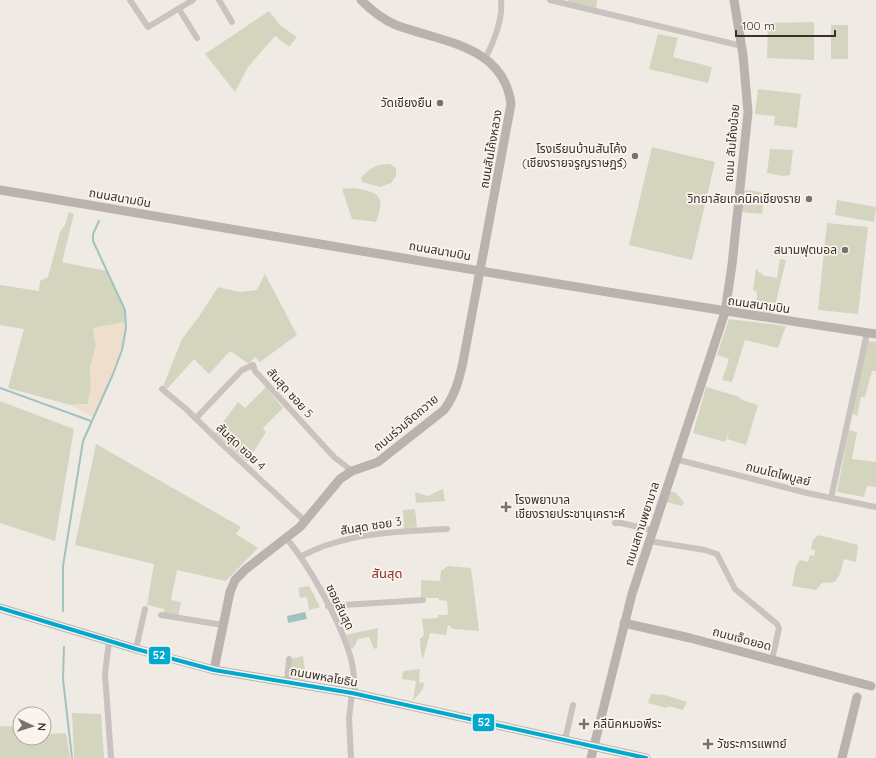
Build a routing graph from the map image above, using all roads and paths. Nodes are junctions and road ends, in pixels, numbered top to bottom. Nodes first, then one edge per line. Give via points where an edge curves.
1 (130, 0) edge
2 (193, 0) edge
3 (219, 0) edge
4 (361, 0) edge
5 (501, 0) edge
6 (550, 0) edge
7 (734, 0) edge
8 (179, 9) junction
9 (232, 22) dead end
10 (197, 38) dead end
11 (742, 46) junction
12 (486, 58) junction
13 (0, 190) edge
14 (480, 270) junction
15 (725, 312) junction
16 (871, 334) edge
17 (162, 389) dead end
18 (196, 418) junction
19 (675, 459) junction
20 (352, 471) junction
21 (831, 498) junction
22 (876, 508) edge
23 (305, 521) junction
24 (615, 523) dead end
25 (447, 529) dead end
26 (652, 530) junction
27 (286, 538) junction
28 (649, 541) junction
29 (302, 556) junction
30 (424, 600) dead end
31 (328, 606) junction
32 (0, 608) edge
33 (144, 609) dead end
34 (161, 615) dead end
35 (624, 623) junction
36 (223, 625) junction
37 (109, 641) junction
38 (136, 649) junction
39 (289, 659) dead end
40 (772, 660) junction
41 (214, 670) junction
42 (852, 680) junction
43 (287, 682) junction
44 (873, 685) edge
45 (354, 694) junction
46 (857, 697) junction
47 (573, 705) dead end
48 (565, 740) junction
49 (594, 747) junction
50 (111, 758) edge
51 (351, 758) edge
52 (591, 758) edge
53 (646, 758) edge
54 (842, 758) edge

1 - 8 street via 148,27
2 - 8 street
3 - 9 street
4 - 12 street, ถนนสันโค้งหลวง via 394,24 452,43
5 - 12 street via 494,38
6 - 11 street
7 - 11 street, ถนน สันโค้งน้อย
8 - 10 street
11 - 15 street, ถนน สันโค้งน้อย via 748,112
12 - 14 street, ถนนสันโค้งหลวง via 505,80 511,104
13 - 14 street, ถนนสนามบิน
14 - 15 street, ถนนสนามบิน
14 - 20 street, ถนนร่วมจิตถวาย via 463,362 451,400 444,410 393,452 378,462
15 - 16 street, ถนนสนามบิน
15 - 19 street, ถนนสถานพยาบาล
16 - 21 street
17 - 18 street, สันสุด ซอย 4
18 - 20 street, สันสุด ซอย 5 via 242,370 253,365 264,381 334,457
18 - 23 street, สันสุด ซอย 4
19 - 21 street, ถนนโตไพบูลย์
19 - 26 street, ถนนสถานพยาบาล
20 - 23 street, ถนนร่วมจิตถวาย via 340,479
21 - 22 street, ถนนโตไพบูลย์
23 - 27 street, ถนนร่วมจิตถวาย
24 - 26 street
25 - 29 street, สันสุด ซอย 3 via 389,533 345,540
26 - 28 street, ถนนสถานพยาบาล
27 - 29 street, ซอยสันสุด
27 - 36 street, ถนนร่วมจิตถวาย via 235,580
28 - 35 street, ถนนสถานพยาบาล
28 - 40 street via 717,554 735,589 777,624 779,628
29 - 31 street, ซอยสันสุด
30 - 31 street
31 - 45 street, ซอยสันสุด via 350,654
32 - 37 street, ถนนพหลโยธิน
33 - 38 street
34 - 36 street
35 - 40 street, ถนนเจ็ดยอด
35 - 49 street, ถนนสถานพยาบาล
36 - 41 street, ถนนร่วมจิตถวาย
37 - 38 street, ถนนพหลโยธิน
37 - 50 street via 104,674
38 - 41 street, ถนนพหลโยธิน
39 - 43 street
40 - 42 street, ถนนเจ็ดยอด
41 - 43 street, ถนนพหลโยธิน
42 - 44 street, ถนนเจ็ดยอด
42 - 46 street
43 - 45 street, ถนนพหลโยธิน
44 - 46 street, ถนนเจ็ดยอด
45 - 48 street, ถนนพหลโยธิน
45 - 51 street, ซอยสันสุด via 349,718
46 - 54 street
47 - 48 street
48 - 49 street, ถนนพหลโยธิน
49 - 52 street, ถนนสถานพยาบาล
49 - 53 street, ถนนพหลโยธิน

